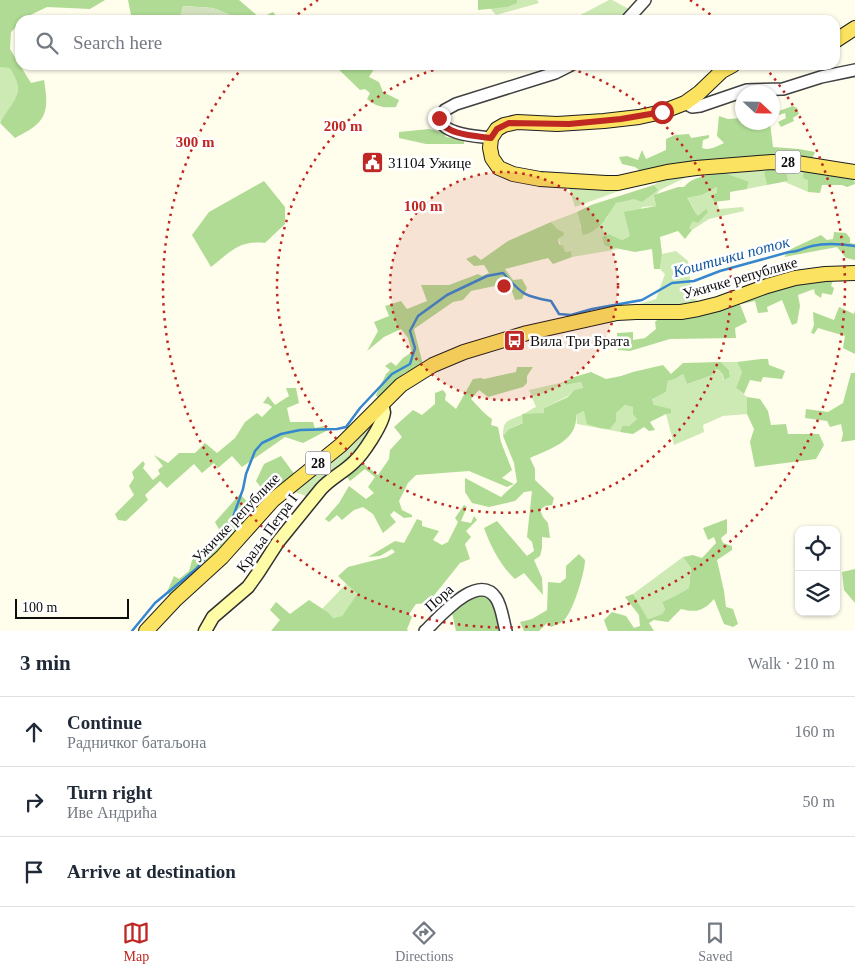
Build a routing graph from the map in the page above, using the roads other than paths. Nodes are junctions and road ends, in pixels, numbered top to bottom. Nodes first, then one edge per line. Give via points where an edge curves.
1 (646, 0) edge
2 (632, 15) edge
3 (855, 28) edge
4 (840, 38) edge
5 (562, 70) edge
6 (724, 70) edge
7 (855, 70) edge
8 (685, 103) junction
9 (491, 138) junction
10 (855, 172) edge
11 (855, 273) edge
12 (381, 405) junction
13 (146, 631) edge
14 (205, 631) edge
15 (425, 631) edge
16 (506, 631) edge

1 - 2 street
3 - 4 main road
5 - 9 street via 456,104 439,118 442,125 451,130
6 - 8 main road
7 - 8 street via 784,89 747,90 700,106 692,107
8 - 9 main road via 657,114 621,119 569,124 509,123 497,129
9 - 10 main road, 28 via 490,148 496,166 520,176 618,183 696,168 772,162 797,162
11 - 12 main road, Ужичке републике / 28 via 795,278 698,309 617,313 526,334 464,352 433,365 402,385
12 - 13 main road, Ужичке републике / 28 via 341,445 273,500 222,557
12 - 14 main road, Краља Петра I via 384,414 362,453 327,482 278,542 248,587 213,617
15 - 16 street, Пора via 469,592 481,589 497,600

